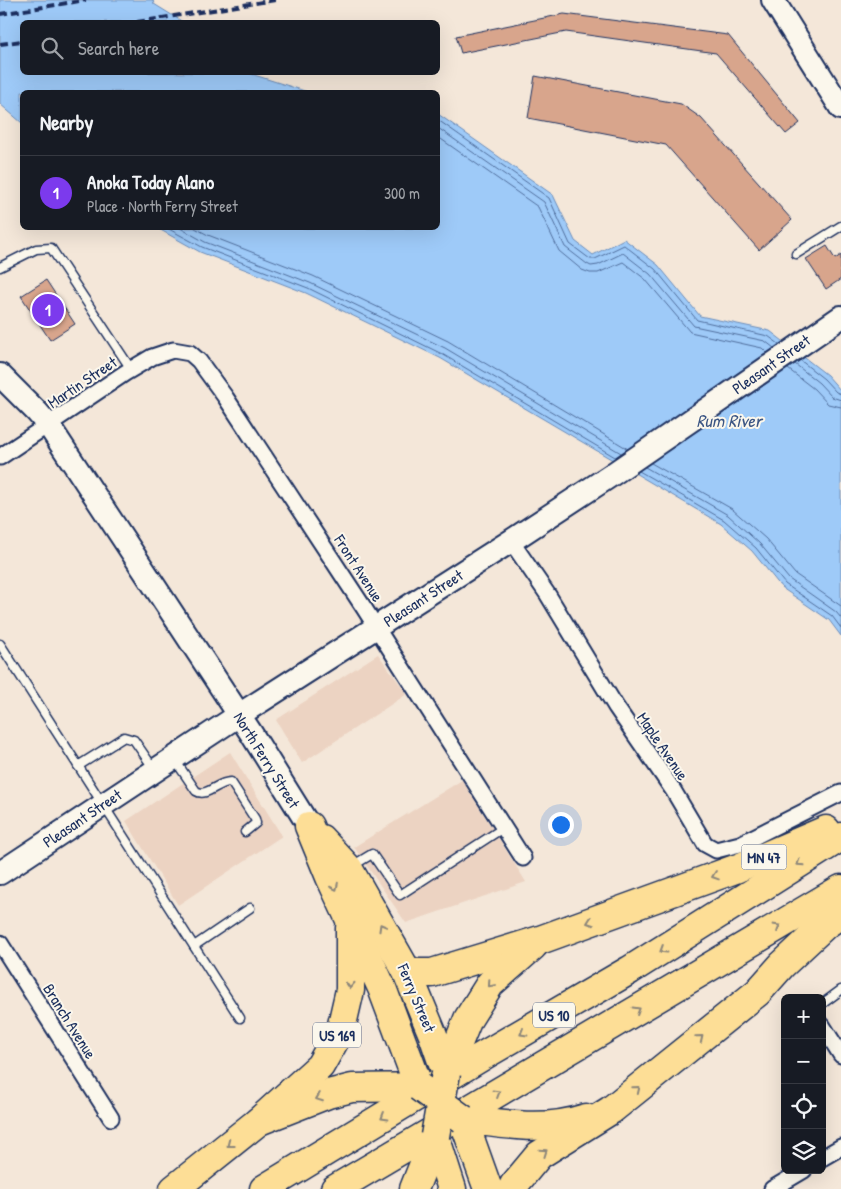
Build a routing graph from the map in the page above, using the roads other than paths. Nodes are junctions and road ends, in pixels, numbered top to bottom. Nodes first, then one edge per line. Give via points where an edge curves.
1 (773, 0) edge
2 (841, 108) edge
3 (841, 226) edge
4 (796, 254) dead end
5 (0, 267) edge
6 (841, 317) edge
7 (190, 353) joint
8 (131, 369) junction
9 (0, 375) edge
10 (49, 426) junction
11 (0, 457) edge
12 (511, 541) junction
13 (377, 628) junction
14 (0, 644) edge
15 (240, 715) junction
16 (174, 758) junction
17 (78, 766) junction
18 (155, 770) junction
19 (841, 793) edge
20 (102, 804) junction
21 (841, 824) edge
22 (309, 826) junction
23 (503, 828) junction
24 (245, 832) dead end
25 (841, 837) edge
26 (523, 858) dead end
27 (348, 868) junction
28 (0, 873) edge
29 (841, 889) edge
30 (250, 908) dead end
31 (841, 914) edge
32 (350, 919) junction
33 (540, 940) junction
34 (0, 943) edge
35 (194, 946) junction
36 (406, 970) junction
37 (841, 990) edge
38 (826, 1001) edge
39 (240, 1018) dead end
40 (826, 1031) edge
41 (841, 1055) edge
42 (446, 1073) junction
43 (419, 1087) junction
44 (441, 1104) junction
45 (611, 1110) junction
46 (111, 1118) dead end
47 (463, 1119) junction
48 (259, 1121) junction
49 (435, 1136) junction
50 (841, 1147) edge
51 (826, 1156) edge
52 (797, 1174) edge
53 (484, 1177) edge
54 (451, 1185) edge
55 (174, 1189) edge
56 (264, 1189) edge
57 (335, 1189) edge
58 (414, 1189) edge
59 (512, 1189) edge
60 (772, 1189) edge

1 - 2 street
3 - 4 lane
5 - 8 lane via 36,249 51,248
6 - 12 street, Pleasant Street
7 - 8 street, Martin Street via 173,350
7 - 13 street, Front Avenue via 199,360 226,398
8 - 10 street, Martin Street
9 - 10 street, North Ferry Street
10 - 11 street, Martin Street
10 - 15 street, North Ferry Street
12 - 13 street, Pleasant Street
12 - 19 street, Maple Avenue via 705,844 716,850 740,844
13 - 15 street, Pleasant Street
13 - 23 street, Front Avenue
14 - 17 lane
15 - 16 street, Pleasant Street
15 - 22 street, North Ferry Street
16 - 18 street, Pleasant Street
16 - 24 lane via 200,793 222,782 230,782 255,819 256,823
17 - 18 lane via 128,737 134,740
17 - 20 lane
18 - 20 street, Pleasant Street
20 - 28 street, Pleasant Street
20 - 35 lane
21 -> 33 highway, MN 47 via 738,868
22 - 27 highway, Ferry Street
22 -> 32 highway, North Ferry Street / US 169
23 - 26 street, Front Avenue
23 - 27 lane via 400,895 372,854
25 -> 56 highway, US 10 via 630,970
36 -> 27 highway, Ferry Street
57 -> 29 highway, US 10
30 - 35 lane
45 -> 31 highway via 758,992 782,965
32 - 43 highway, North Ferry Street / US 169 via 382,988
32 -> 48 highway, US 169 via 350,990 341,1029 320,1066
33 - 36 highway, MN 47 via 432,973
33 -> 42 highway via 490,984 468,1019
34 - 46 street, Branch Avenue
35 - 39 lane
36 - 42 highway, Ferry Street
37 - 38 lane
40 - 41 street
42 - 44 highway, bridge
42 - 47 highway, Ferry Street, bridge
43 - 44 highway, bridge
43 -> 48 highway via 352,1088
43 - 49 highway, North Ferry Street / US 169, bridge
44 - 47 highway, bridge
44 - 49 highway, bridge
45 - 47 highway via 566,1124 534,1127
59 -> 45 highway via 539,1155
47 - 53 highway, Ferry Street
48 -> 55 highway, US 169
49 - 54 highway, North Ferry Street / US 169
49 - 58 highway
50 - 51 street
52 - 60 street

